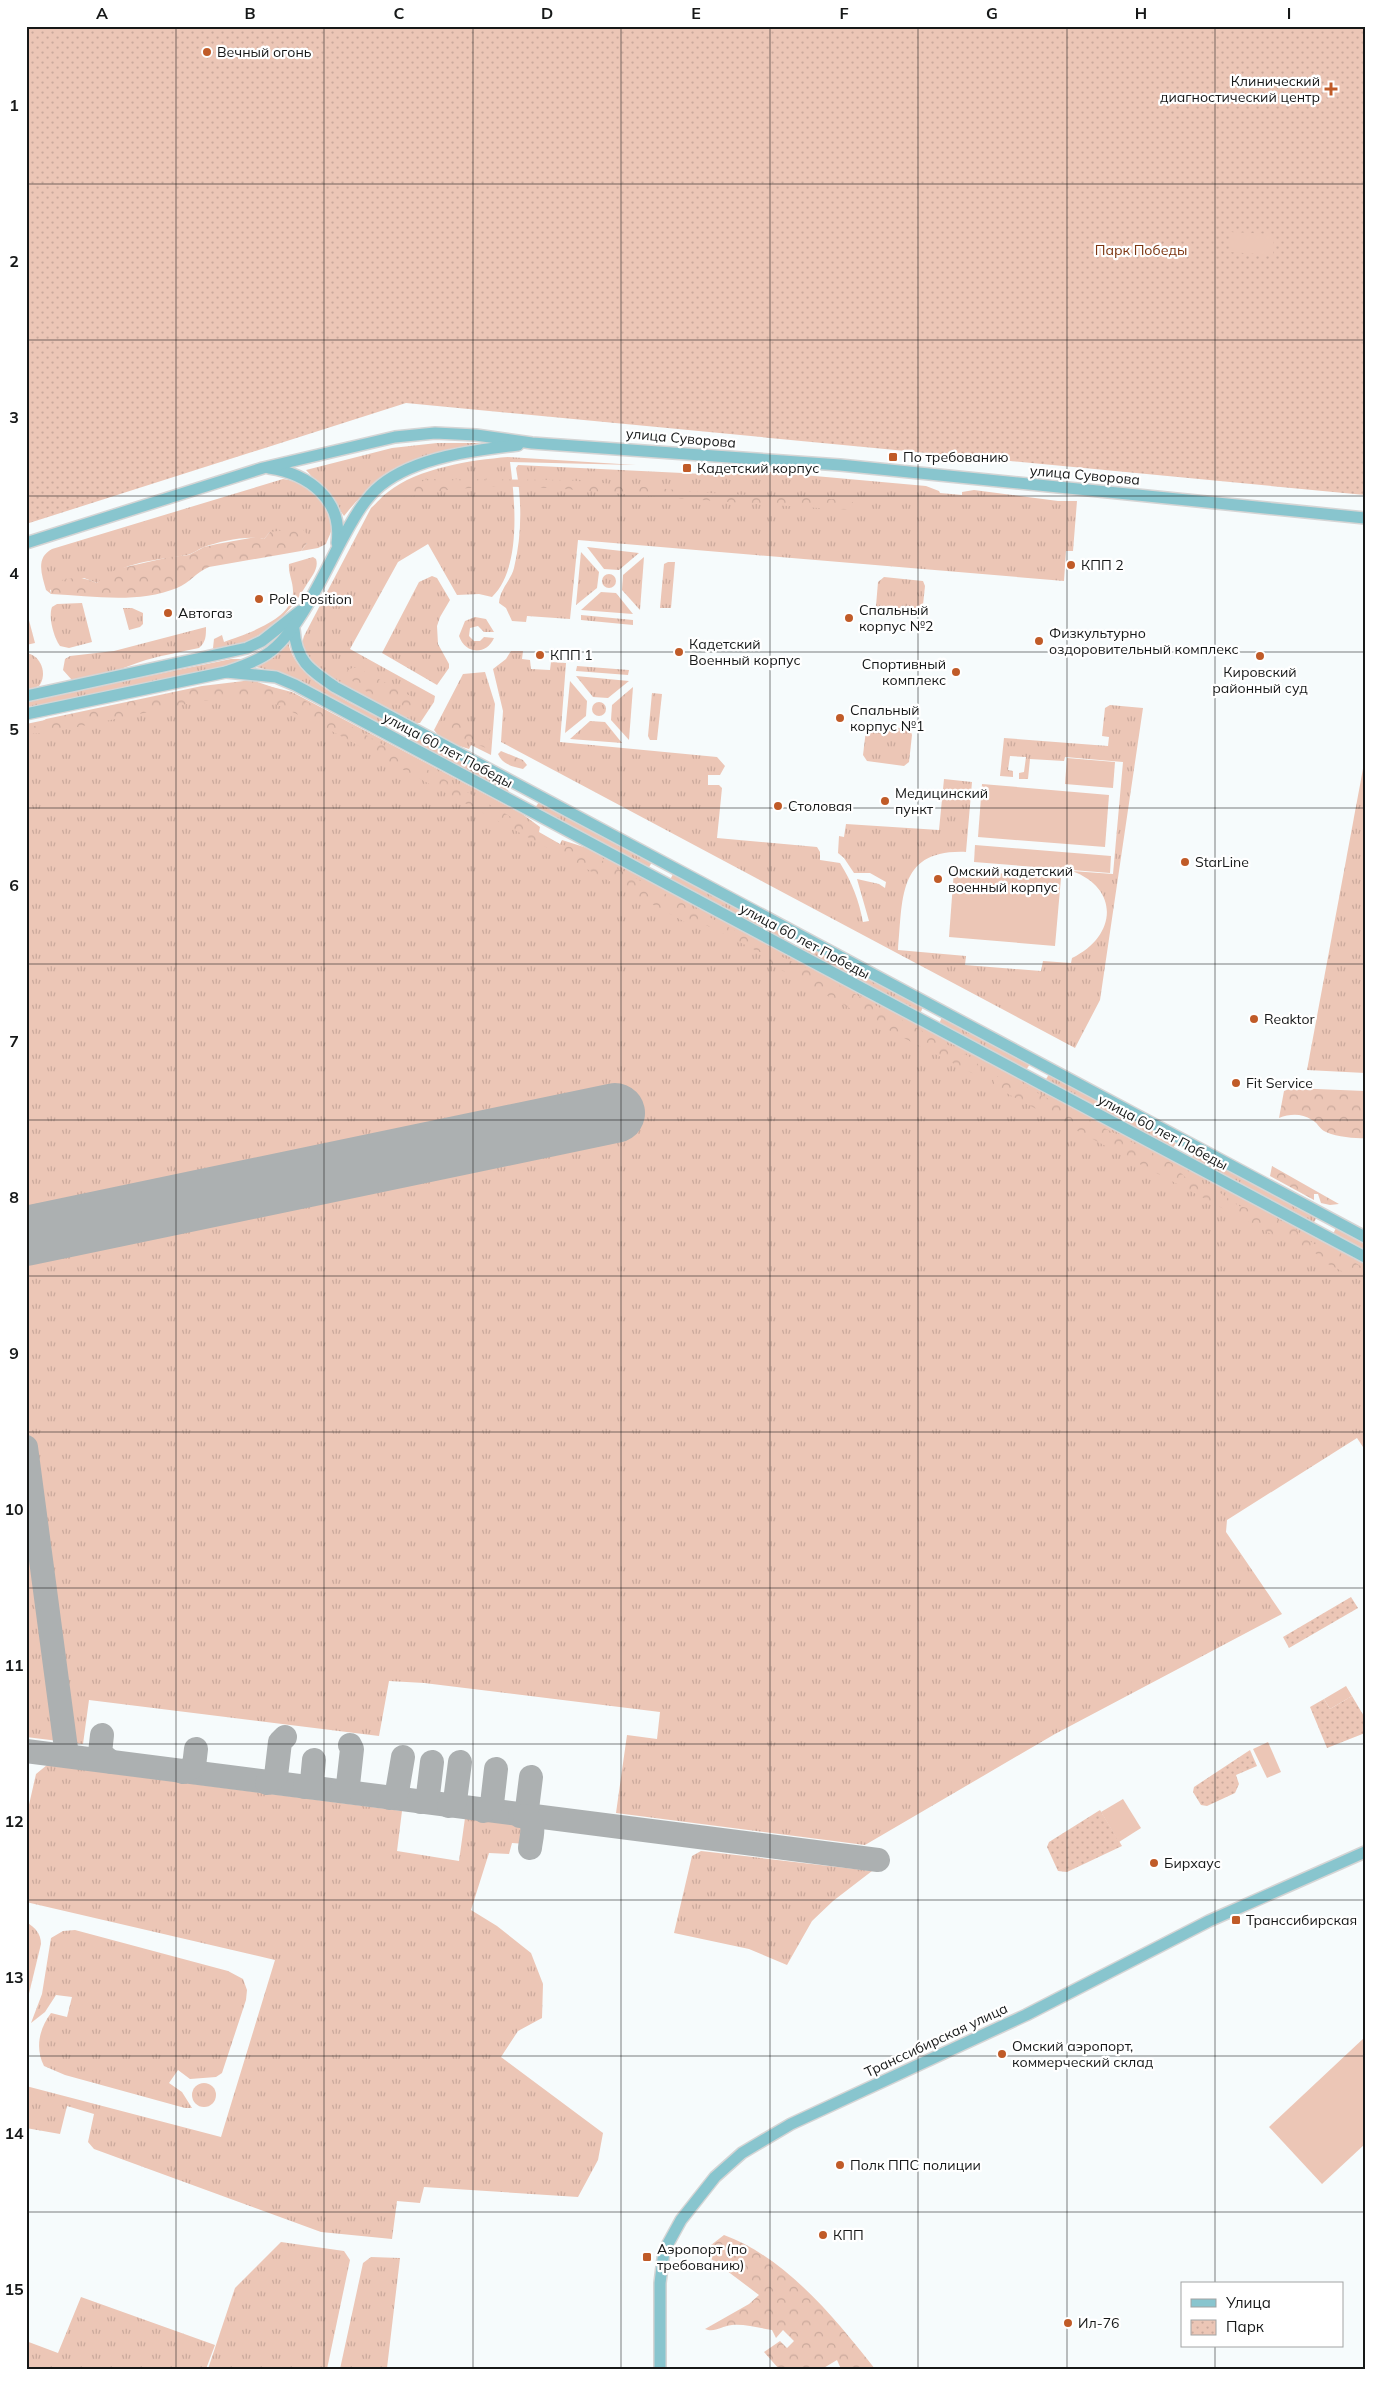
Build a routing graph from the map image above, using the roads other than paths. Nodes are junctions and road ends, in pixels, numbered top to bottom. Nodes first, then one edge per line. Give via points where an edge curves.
1 (532, 443) junction
2 (263, 468) junction
3 (1365, 518) edge
4 (26, 543) edge
5 (336, 550) junction
6 (304, 608) junction
7 (294, 629) junction
8 (226, 672) junction
9 (26, 696) edge
10 (26, 714) edge
11 (402, 723) junction
12 (394, 738) junction
13 (529, 791) junction
14 (521, 806) junction
15 (665, 864) junction
16 (657, 879) junction
17 (1040, 1064) junction
18 (1032, 1079) junction
19 (1328, 1218) junction
20 (1320, 1233) junction
21 (1365, 1237) edge
22 (1365, 1257) edge
23 (1365, 1852) edge
24 (660, 2369) edge

1 - 2 main road via 435,433 395,437
1 - 3 main road, улица Суворова via 840,465
1 - 5 main road via 468,451 397,475 381,484 367,498
2 - 4 main road
2 - 5 main road via 300,476 317,489 337,516
5 - 6 main road
6 - 7 main road
6 - 9 main road via 262,641 247,648
7 - 8 main road via 268,654
7 - 11 main road, улица 60 лет Победы via 296,648 309,668 335,687
8 - 10 main road
8 - 12 main road, улица 60 лет Победы via 276,677
11 - 12 main road
11 - 13 main road, улица 60 лет Победы
12 - 14 main road, улица 60 лет Победы
13 - 14 main road
13 - 15 main road, улица 60 лет Победы
14 - 16 main road, улица 60 лет Победы
15 - 16 main road
15 - 17 main road, улица 60 лет Победы
16 - 18 main road, улица 60 лет Победы
17 - 18 main road
17 - 19 main road, улица 60 лет Победы
18 - 20 main road, улица 60 лет Победы
19 - 20 main road
19 - 21 main road, улица 60 лет Победы
20 - 22 main road, улица 60 лет Победы
23 - 24 main road, Транссибирская улица via 1209,1921 1026,2015 791,2124 742,2153 715,2177 681,2220 664,2251 660,2283

